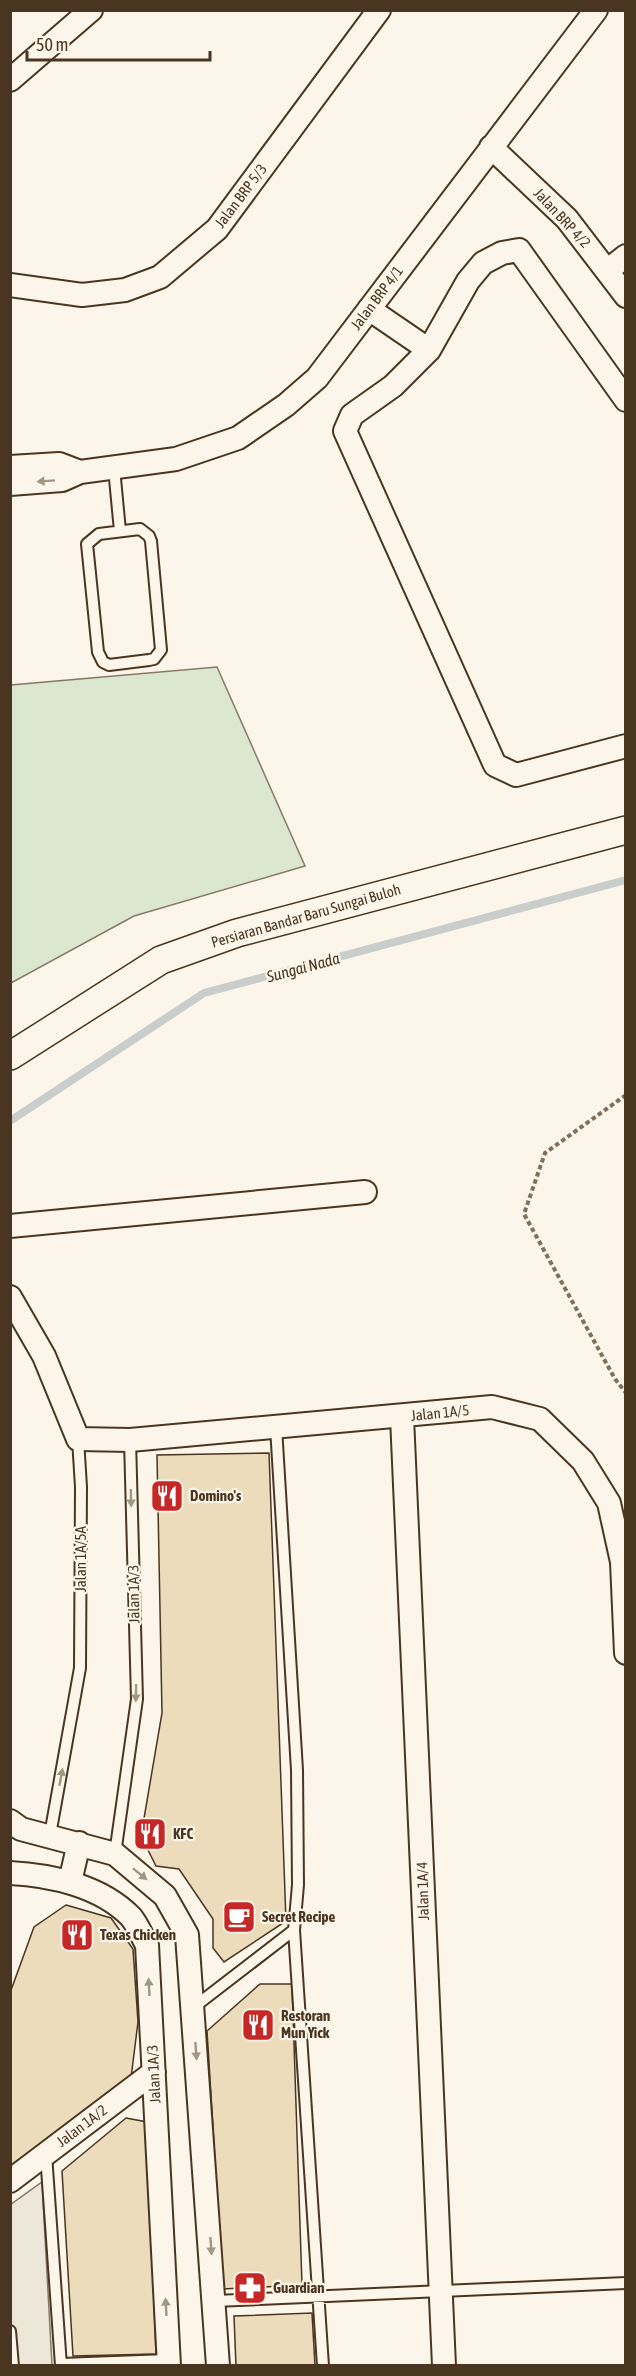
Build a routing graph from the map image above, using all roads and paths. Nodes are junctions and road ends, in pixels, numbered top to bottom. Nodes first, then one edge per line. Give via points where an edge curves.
1 (91, 10) edge
2 (380, 10) edge
3 (596, 10) edge
4 (10, 80) edge
5 (490, 147) junction
6 (617, 263) edge
7 (10, 285) edge
8 (626, 296) edge
9 (369, 309) junction
10 (429, 350) junction
11 (626, 400) edge
12 (10, 467) edge
13 (114, 468) junction
14 (80, 472) junction
15 (10, 484) edge
16 (120, 531) junction
17 (626, 746) edge
18 (626, 830) edge
19 (10, 1056) edge
20 (626, 1095) edge
21 (365, 1192) dead end
22 (10, 1226) edge
23 (10, 1297) edge
24 (626, 1393) edge
25 (402, 1417) junction
26 (276, 1427) junction
27 (78, 1439) junction
28 (130, 1440) junction
29 (626, 1653) edge
30 (10, 1821) edge
31 (50, 1835) junction
32 (79, 1843) junction
33 (115, 1854) junction
34 (11, 1874) edge
35 (70, 1882) junction
36 (294, 1930) junction
37 (193, 2007) junction
38 (154, 2072) junction
39 (46, 2154) junction
40 (10, 2181) edge
41 (626, 2283) edge
42 (440, 2293) junction
43 (318, 2297) junction
44 (215, 2301) junction
45 (10, 2331) edge
46 (168, 2363) edge
47 (61, 2365) edge
48 (13, 2366) edge
49 (218, 2366) edge
50 (323, 2366) edge
51 (444, 2366) edge

1 - 4 street
2 - 7 street, Jalan BRP 5/3 via 216,229 160,277 125,290 82,295
3 - 5 street, Jalan BRP 4/1
5 - 6 street, Jalan BRP 4/2
5 - 9 street, Jalan BRP 4/1
6 - 8 street, Jalan BRP 4/2
9 - 10 street
9 - 13 street, Jalan BRP 4/1 via 317,378 238,438 176,459
10 - 11 street via 468,281 483,263 519,250
10 - 17 street via 393,386 352,415 345,431 495,765 516,775
12 - 14 street, Jalan BRP 4/1 via 59,464
13 - 14 street, Jalan BRP 4/1
13 - 16 lane
14 -> 15 street, Jalan BRP 4/1 via 63,480
16 - 16 lane via 140,529 149,536 161,644 154,658 109,664 103,662 98,652 87,544 99,534
18 - 19 street, Persiaran Bandar Baru Sungai Buloh via 237,933 161,960
20 - 24 path via 545,1153 524,1214
21 - 22 street
23 - 27 street, Jalan 1A/5A via 44,1356
25 - 26 street, Jalan 1A/5
25 - 29 street, Jalan 1A/5 via 492,1407 540,1419 583,1461 609,1503 622,1562
25 - 42 street, Jalan 1A/4
26 - 28 street, Jalan 1A/5
26 - 36 lane via 297,1770 298,1885
27 - 28 street, Jalan 1A/5
31 -> 27 lane, Jalan 1A/5A via 80,1668
28 -> 33 lane, Jalan 1A/3 via 136,1699
30 - 31 street via 21,1829
31 - 32 street
32 - 33 street
32 - 35 street
33 -> 37 street via 165,1896 187,1935
34 - 35 street, Jalan 1A/3
38 -> 35 street, Jalan 1A/3 via 147,1945 131,1917 104,1898
36 - 37 lane
36 - 43 lane
37 -> 44 street
38 - 39 street, Jalan 1A/2
46 -> 38 street, Jalan 1A/3
39 - 40 street, Jalan 1A/2
39 - 47 lane
41 - 42 lane
42 - 43 lane
42 - 51 street, Jalan 1A/4
43 - 44 lane
43 - 50 lane
44 - 49 street
45 - 48 lane
46 - 47 lane

